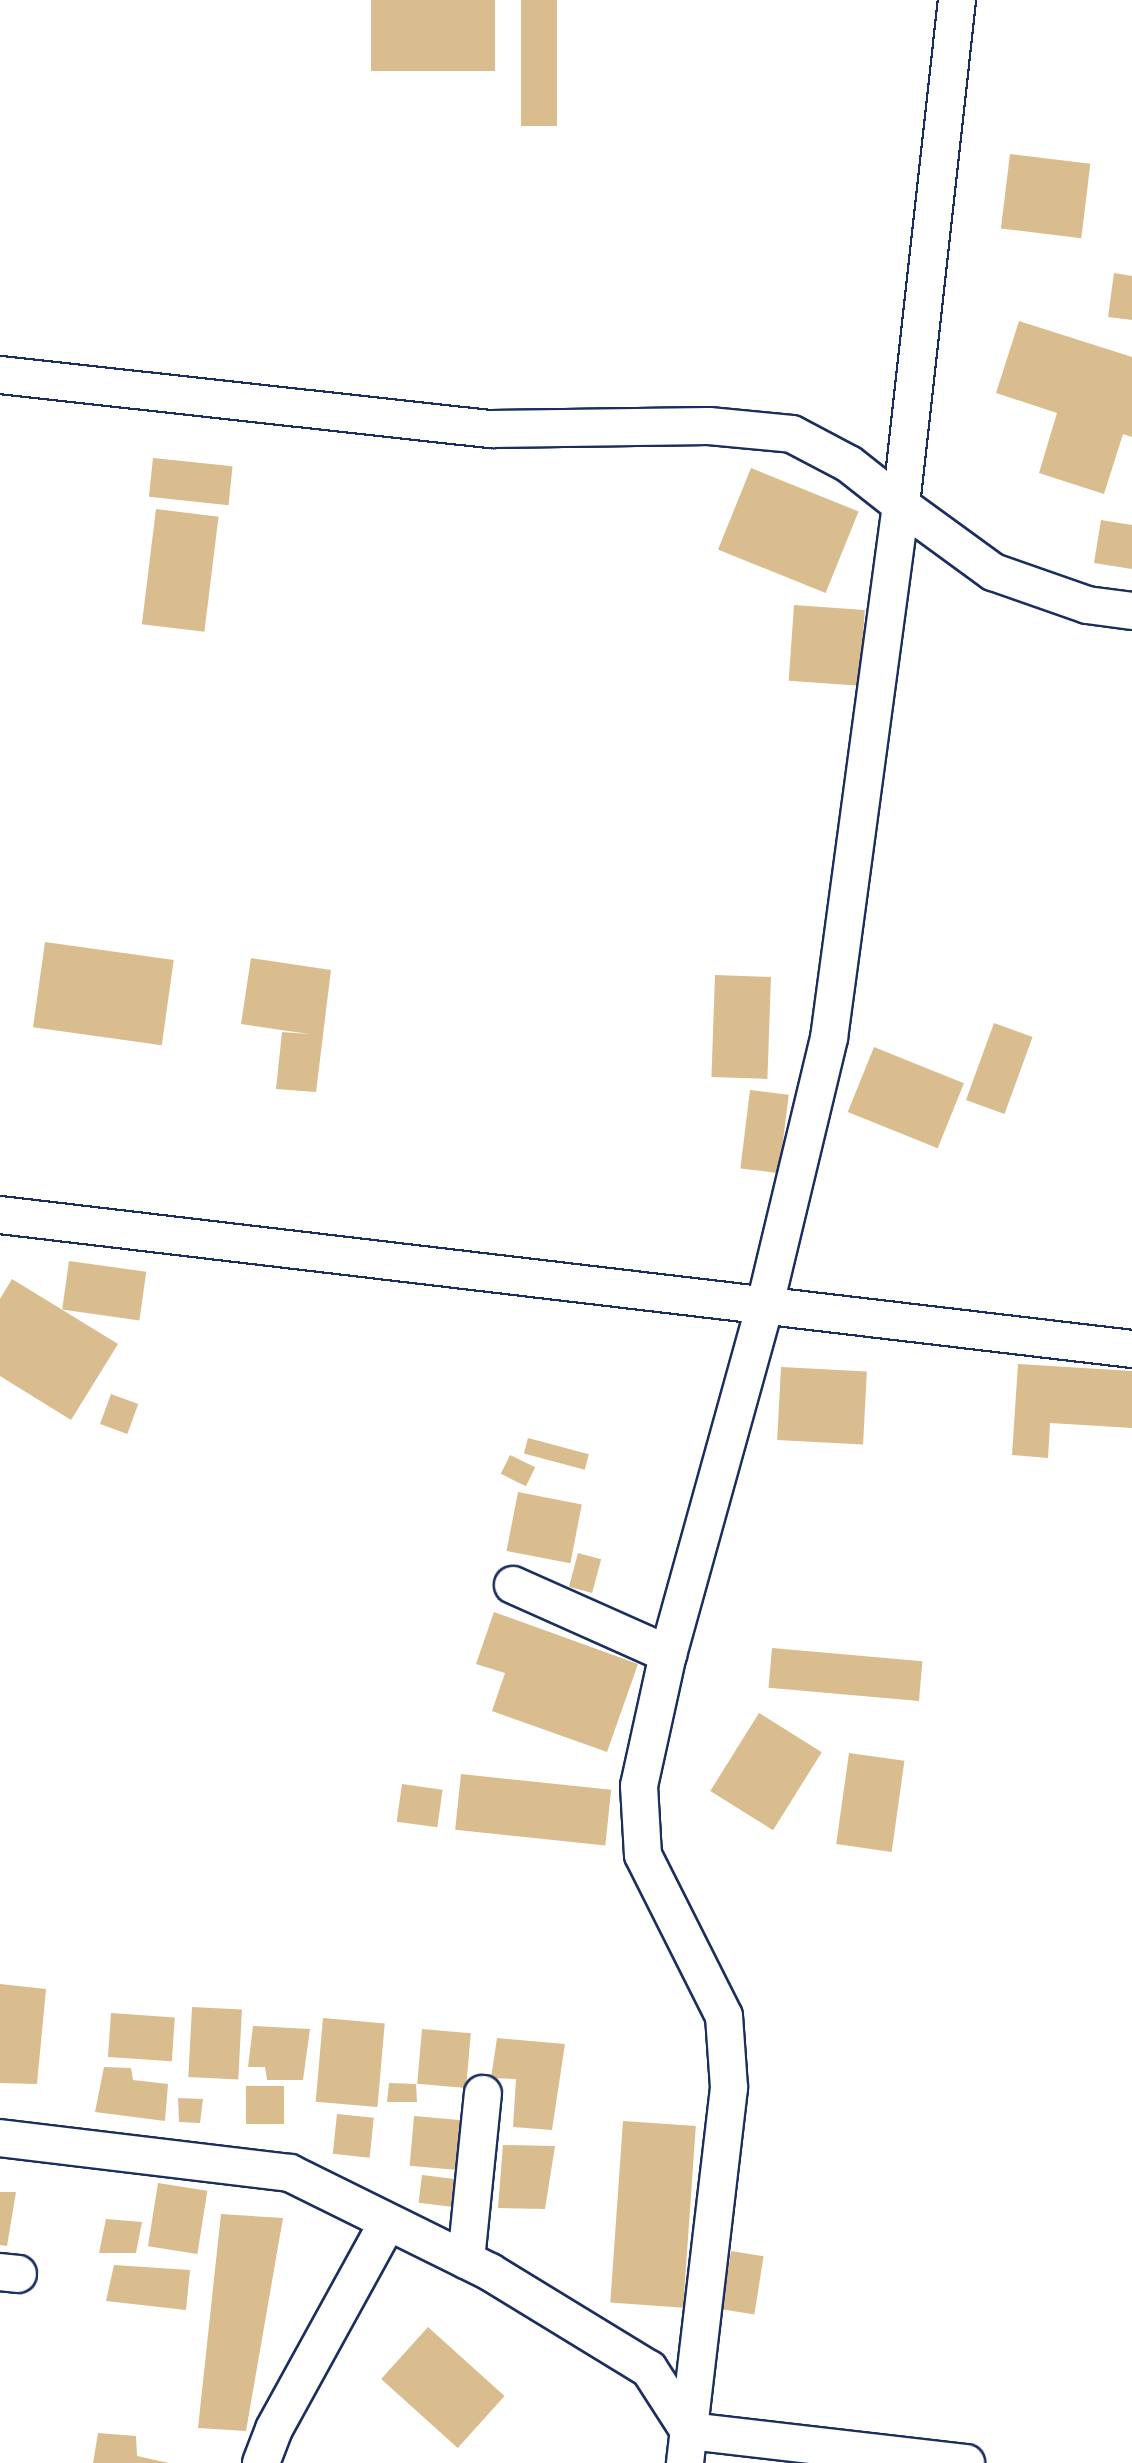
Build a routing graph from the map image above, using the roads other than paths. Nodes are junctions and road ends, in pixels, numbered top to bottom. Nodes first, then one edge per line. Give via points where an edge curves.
1 (957, 0) edge
2 (0, 375) edge
3 (901, 505) junction
4 (1132, 611) edge
5 (0, 1215) edge
6 (765, 1305) junction
7 (1132, 1349) edge
8 (513, 1585) dead end
9 (668, 1654) junction
10 (483, 2094) dead end
11 (0, 2138) edge
12 (388, 2222) junction
13 (466, 2260) junction
14 (687, 2447) edge
15 (261, 2463) edge
16 (966, 2463) edge

1 - 3 street
2 - 3 street via 491,429 709,426 792,434 849,464
3 - 4 street via 993,572 1087,605
3 - 6 street via 829,1038
5 - 6 street
6 - 7 street
6 - 9 street
8 - 9 street
9 - 14 street via 639,1786 643,1855 724,2016 729,2088
10 - 13 street
11 - 12 street via 290,2173
12 - 13 street
12 - 15 street via 274,2429
13 - 14 street via 649,2369
14 - 16 street

